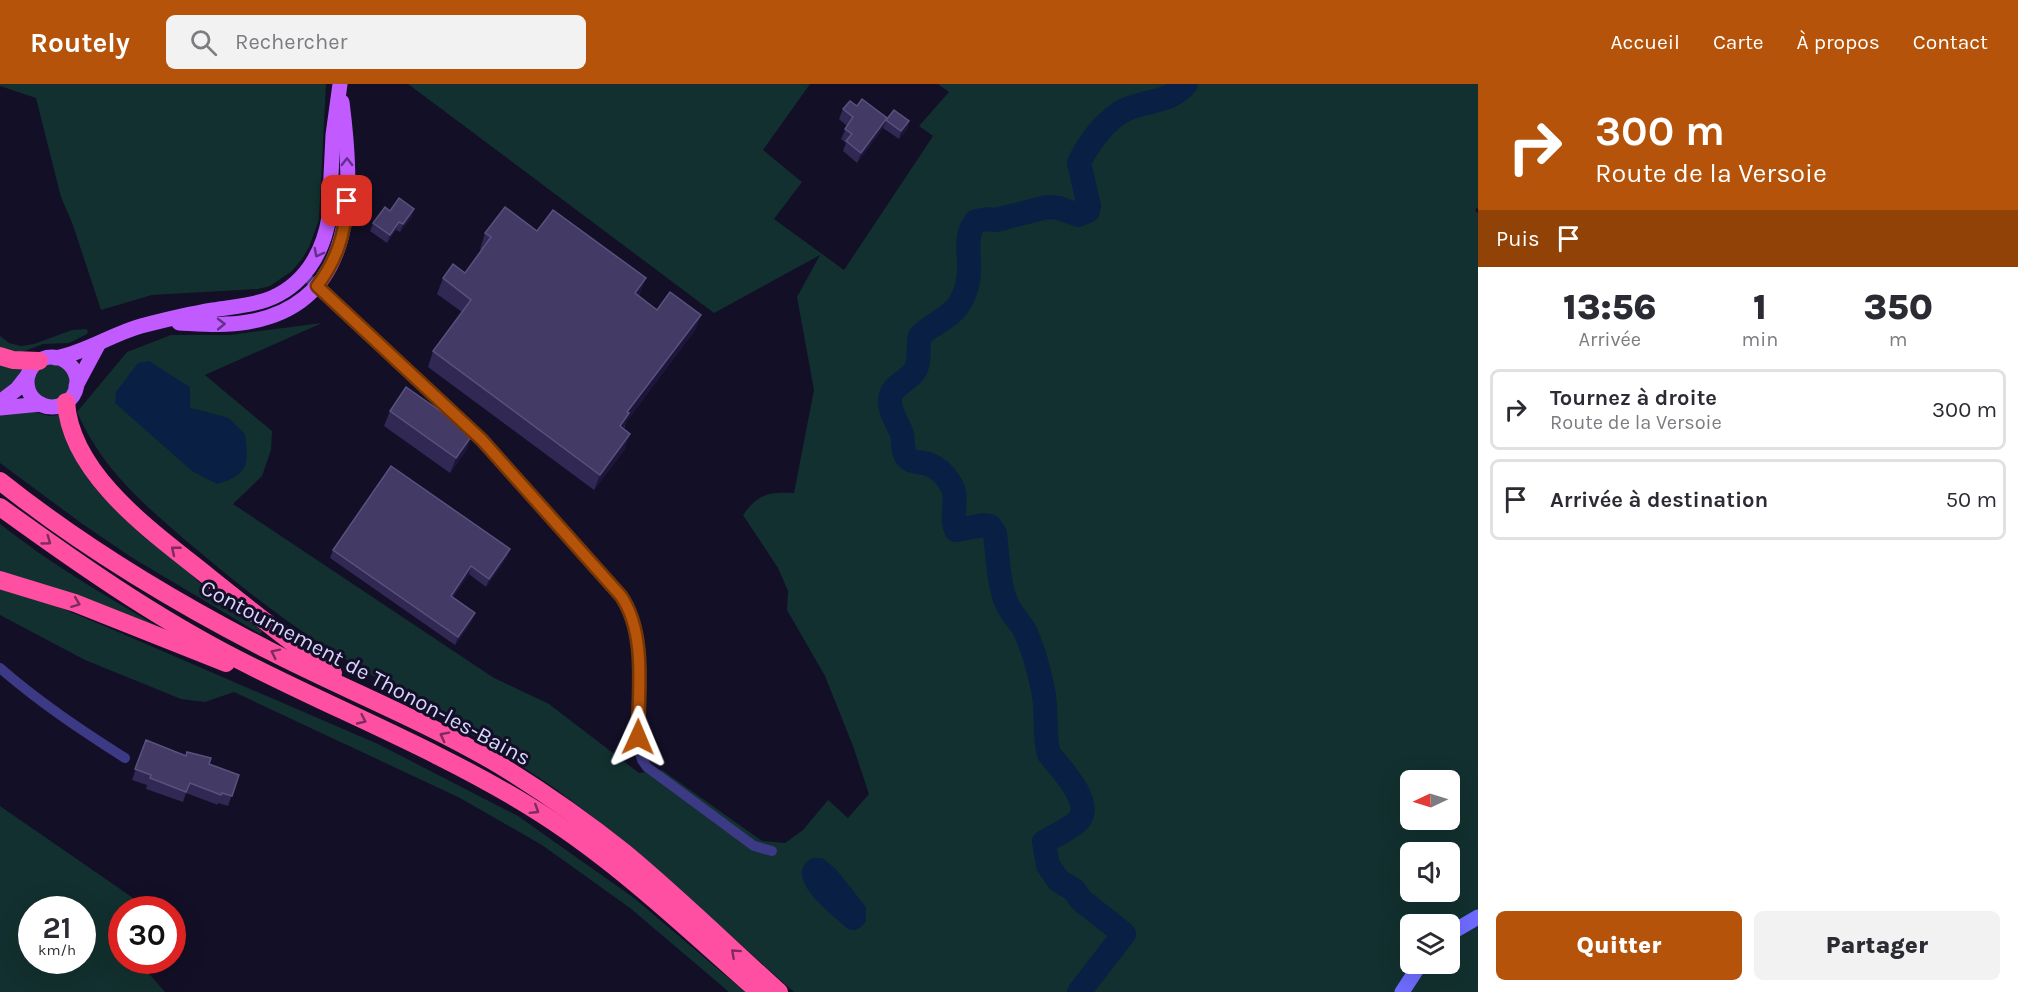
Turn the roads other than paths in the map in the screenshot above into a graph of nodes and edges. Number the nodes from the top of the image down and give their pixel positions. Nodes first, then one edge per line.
1 (340, 84) edge
2 (304, 274) junction
3 (317, 286) junction
4 (163, 322) junction
5 (98, 345) junction
6 (0, 356) edge
7 (41, 365) junction
8 (76, 386) junction
9 (0, 402) edge
10 (66, 402) junction
11 (41, 404) junction
12 (0, 408) edge
13 (0, 481) edge
14 (0, 507) edge
15 (0, 579) edge
16 (0, 668) edge
17 (309, 695) junction
18 (366, 697) junction
19 (125, 758) dead end
20 (772, 851) dead end
21 (1478, 917) edge
22 (1460, 928) edge
23 (1414, 974) edge
24 (759, 992) edge
25 (779, 992) edge
26 (1402, 992) edge

1 -> 2 main road
3 -> 1 main road
2 - 3 street
2 - 4 main road
4 -> 3 main road
3 - 20 street
4 - 5 main road
5 - 7 main road
5 - 8 main road
6 - 7 highway
7 - 8 main road
7 - 9 main road
7 - 11 main road
8 - 10 main road
10 - 11 main road
18 -> 10 highway
11 - 12 main road
18 -> 13 highway, Contournement de Thonon-les-Bains
14 -> 17 highway, Contournement de Thonon-les-Bains
15 -> 17 highway
16 - 19 street
17 -> 24 highway, Contournement de Thonon-les-Bains
25 -> 18 highway, Contournement de Thonon-les-Bains
21 - 22 street
23 - 26 street

